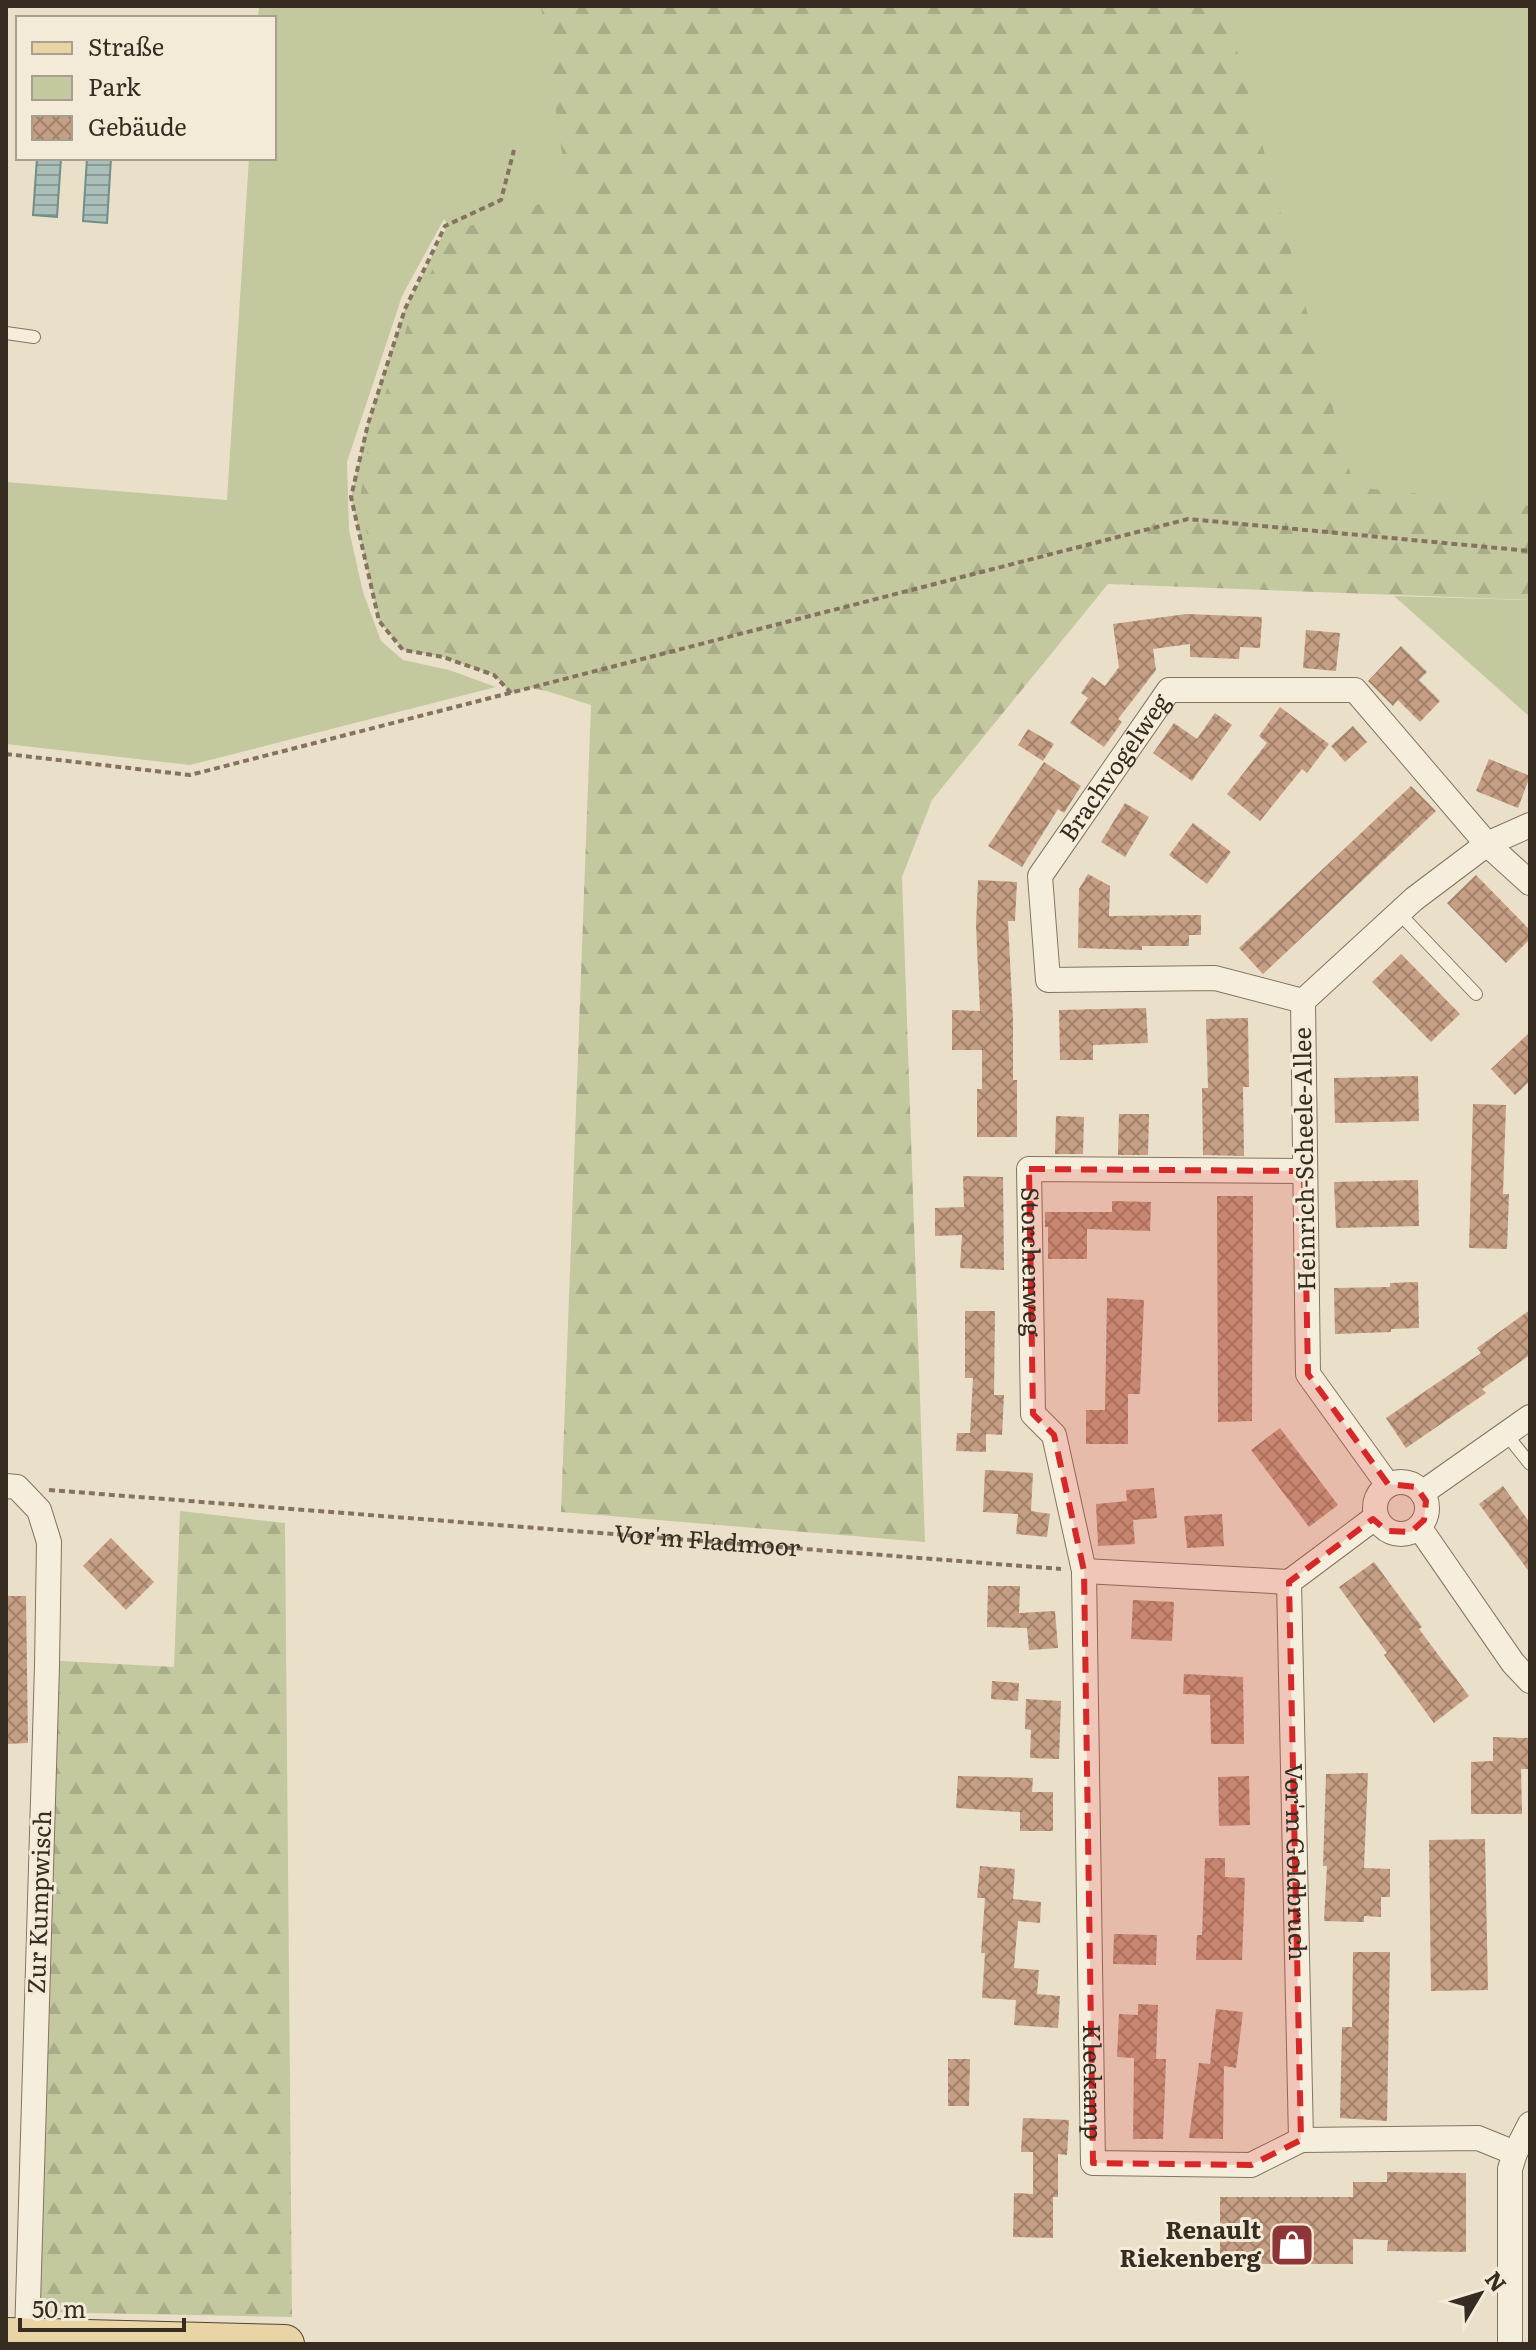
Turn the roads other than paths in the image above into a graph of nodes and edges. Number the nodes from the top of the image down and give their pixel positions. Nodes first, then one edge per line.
1 (6, 333) edge
2 (34, 337) dead end
3 (1530, 825) edge
4 (1487, 844) junction
5 (1530, 883) edge
6 (1399, 913) junction
7 (1476, 994) dead end
8 (1303, 1001) junction
9 (1304, 1171) junction
10 (1530, 1417) edge
11 (1506, 1434) junction
12 (1530, 1464) edge
13 (1388, 1485) junction
14 (11, 1486) edge
15 (1422, 1493) junction
16 (1376, 1517) junction
17 (1419, 1527) junction
18 (1084, 1571) junction
19 (1289, 1582) junction
20 (1530, 1681) edge
21 (1530, 2124) edge
22 (1301, 2140) junction
23 (1515, 2153) junction
24 (17, 2337) edge
25 (285, 2344) edge
26 (1510, 2344) edge

1 - 2 lane
3 - 4 street, Heinrich-Scheele-Allee
4 - 5 street, Brachvogelweg
4 - 6 street, Heinrich-Scheele-Allee
4 - 8 street, Brachvogelweg
6 - 7 lane
6 - 8 street, Heinrich-Scheele-Allee
8 - 9 street, Heinrich-Scheele-Allee
9 - 13 street, Heinrich-Scheele-Allee
9 - 18 street, Storchenweg
10 - 11 street
11 - 12 lane
11 - 15 street
13 - 15 street
13 - 16 street
14 - 24 street, Zur Kumpwisch
15 - 17 street
16 - 17 street
16 - 19 street
17 - 20 street
18 - 19 street
18 - 22 street, Kleekamp
19 - 22 street, Vor'm Goldbruch
21 - 23 street
22 - 23 street, Kleekamp
23 - 26 street
24 - 25 main road

